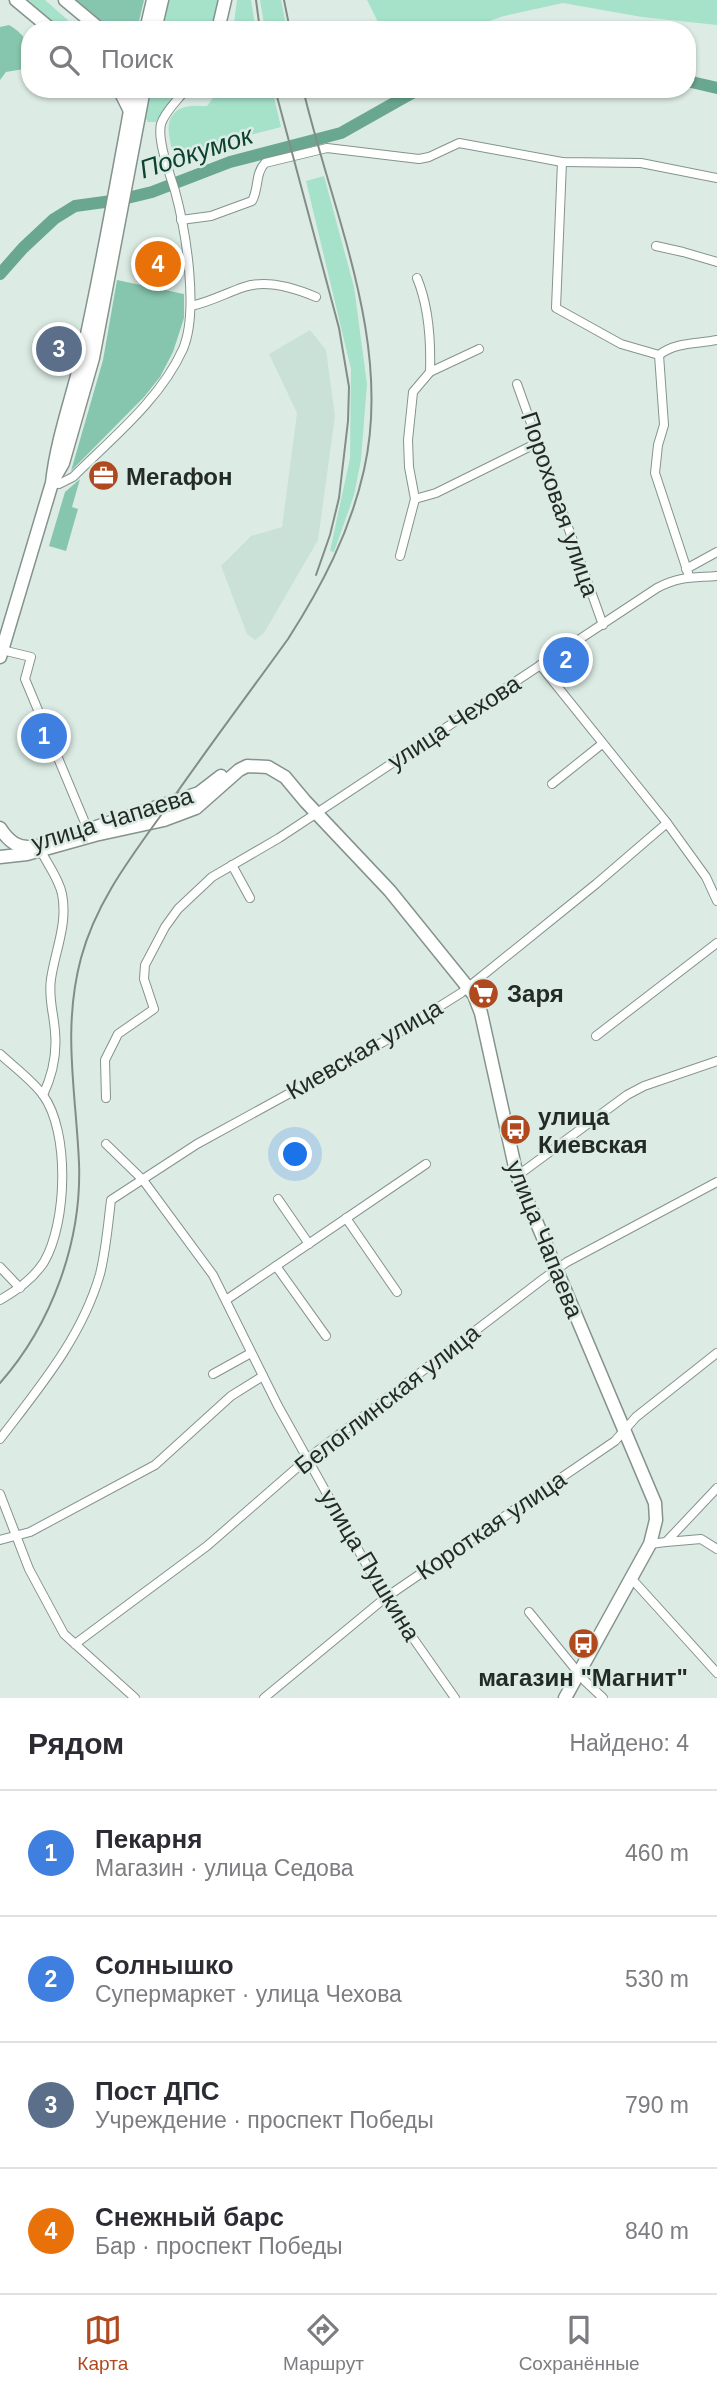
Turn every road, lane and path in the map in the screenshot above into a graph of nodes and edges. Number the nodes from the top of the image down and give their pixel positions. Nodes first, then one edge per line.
1 (16, 0) edge
2 (53, 0) edge
3 (65, 0) edge
4 (153, 0) edge
5 (162, 0) edge
6 (225, 0) edge
7 (233, 0) edge
8 (41, 21) edge
9 (78, 21) edge
10 (91, 21) edge
11 (148, 21) edge
12 (157, 21) edge
13 (220, 21) edge
14 (229, 21) edge
15 (127, 98) edge
16 (142, 98) edge
17 (179, 98) edge
18 (562, 162) junction
19 (717, 178) edge
20 (181, 220) junction
21 (656, 246) dead end
22 (717, 262) edge
23 (417, 278) dead end
24 (103, 284) junction
25 (316, 296) dead end
26 (191, 306) junction
27 (717, 340) edge
28 (479, 349) dead end
29 (659, 355) junction
30 (430, 372) junction
31 (517, 384) dead end
32 (537, 443) junction
33 (51, 483) junction
34 (415, 499) junction
35 (717, 552) edge
36 (400, 556) dead end
37 (687, 572) junction
38 (717, 576) edge
39 (603, 625) junction
40 (1, 654) edge
41 (540, 666) junction
42 (602, 744) junction
43 (552, 784) dead end
44 (318, 812) junction
45 (667, 823) junction
46 (86, 825) dead end
47 (1, 835) edge
48 (41, 851) junction
49 (0, 857) edge
50 (232, 865) junction
51 (250, 898) dead end
52 (717, 901) edge
53 (717, 943) edge
54 (468, 987) junction
55 (596, 1036) dead end
56 (0, 1054) edge
57 (717, 1061) edge
58 (43, 1095) junction
59 (106, 1098) dead end
60 (106, 1144) dead end
61 (426, 1164) dead end
62 (517, 1176) junction
63 (143, 1180) junction
64 (717, 1182) edge
65 (278, 1199) dead end
66 (346, 1218) junction
67 (309, 1244) junction
68 (276, 1266) junction
69 (0, 1267) edge
70 (556, 1269) junction
71 (20, 1288) junction
72 (397, 1292) dead end
73 (0, 1300) edge
74 (226, 1300) junction
75 (326, 1336) dead end
76 (251, 1353) junction
77 (717, 1353) edge
78 (213, 1374) dead end
79 (263, 1376) junction
80 (625, 1429) junction
81 (0, 1439) edge
82 (307, 1460) junction
83 (717, 1488) edge
84 (0, 1494) edge
85 (16, 1536) junction
86 (0, 1541) edge
87 (666, 1542) junction
88 (650, 1544) junction
89 (717, 1549) edge
90 (631, 1578) junction
91 (385, 1598) junction
92 (529, 1612) dead end
93 (75, 1644) junction
94 (578, 1672) junction
95 (717, 1673) edge
96 (135, 1698) edge
97 (264, 1698) edge
98 (455, 1698) edge
99 (565, 1698) edge
100 (603, 1698) edge

1 - 8 main road
2 - 9 main road
3 - 10 main road
4 - 11 main road
5 - 12 main road
6 - 13 main road
7 - 14 main road
15 - 24 main road
16 - 24 main road
17 - 20 street
18 - 19 street
18 - 20 street
18 - 29 street
20 - 26 street
21 - 22 street
23 - 30 street
24 - 33 main road
25 - 26 street
26 - 33 street
27 - 29 street
28 - 30 street
29 - 37 street
30 - 34 street
31 - 32 street, Пороховая улица
32 - 34 street
32 - 39 street, Пороховая улица
33 - 40 main road
34 - 36 street
35 - 37 street, улица Чехова
37 - 38 street, улица Чехова
37 - 39 street, улица Чехова
39 - 41 street, улица Чехова
40 - 46 street
41 - 42 street
41 - 44 street, улица Чехова
42 - 43 street
42 - 45 street
44 - 47 main road, улица Чапаева
44 - 48 main road, улица Чапаева
44 - 50 street, улица Чехова
44 - 54 main road, улица Чапаева
45 - 52 street
45 - 54 street, Киевская улица
48 - 49 main road, улица Чапаева
48 - 58 street
50 - 51 street
50 - 59 street, улица Чехова
53 - 55 street
54 - 62 main road, улица Чапаева
54 - 63 street, Киевская улица
56 - 58 street
57 - 62 street
58 - 71 street
60 - 63 street, улица Пушкина
61 - 66 street
62 - 70 main road, улица Чапаева
63 - 74 street, улица Пушкина
63 - 81 street, Киевская улица
64 - 70 street, Белоглинская улица
65 - 67 street
66 - 67 street
66 - 72 street
67 - 68 street
68 - 74 street
68 - 75 street
69 - 71 street
70 - 80 main road, улица Чапаева
70 - 82 street, Белоглинская улица
71 - 73 street
74 - 76 street, улица Пушкина
76 - 78 street
76 - 79 street, улица Пушкина
77 - 80 street, Короткая улица
79 - 82 street, улица Пушкина
79 - 85 street
80 - 88 main road, улица Чапаева
80 - 91 street, Короткая улица
82 - 91 street, улица Пушкина
82 - 93 street, Белоглинская улица
83 - 87 street
84 - 85 street
85 - 86 street
85 - 93 street
87 - 88 street
87 - 89 street
88 - 90 main road
90 - 94 main road
90 - 95 street
91 - 97 street, Короткая улица
91 - 98 street, улица Пушкина
92 - 94 street
93 - 96 street
94 - 99 main road
94 - 100 street

